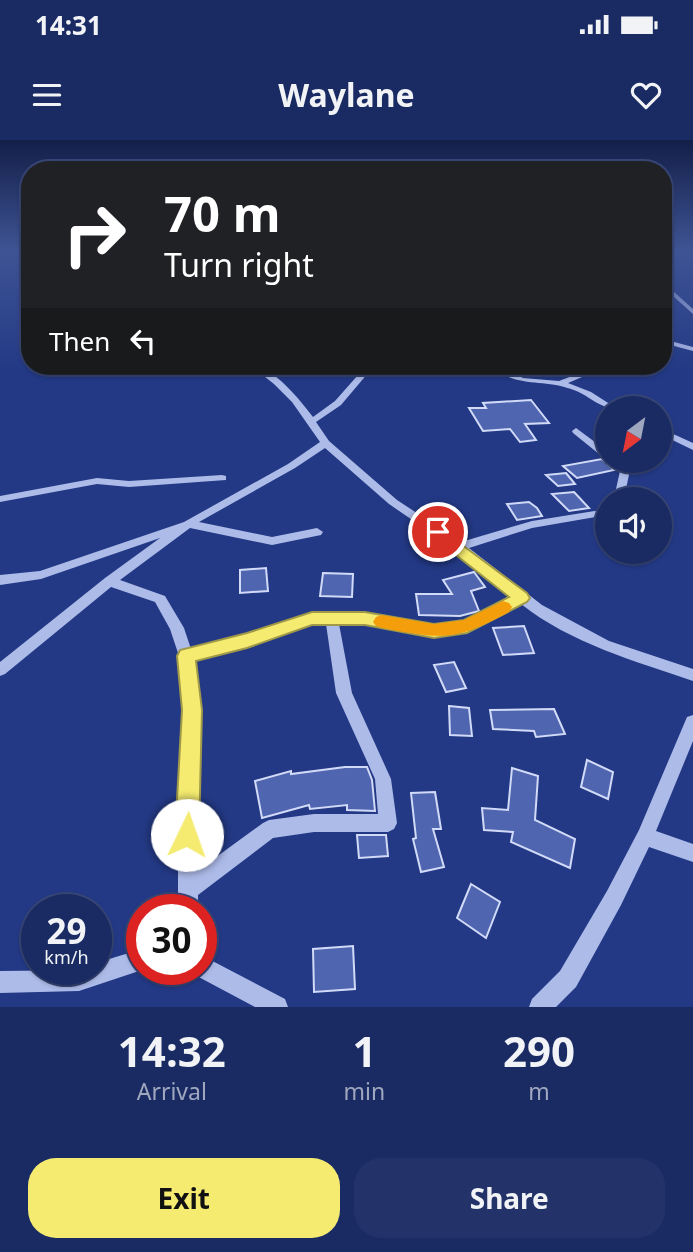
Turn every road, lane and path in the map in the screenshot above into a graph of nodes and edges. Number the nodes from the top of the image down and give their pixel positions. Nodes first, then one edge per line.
1 (673, 293) edge
2 (693, 312) edge
3 (672, 343) edge
4 (693, 349) edge
5 (268, 375) edge
6 (362, 375) edge
7 (512, 375) edge
8 (581, 375) edge
9 (561, 383) junction
10 (595, 398) edge
11 (312, 421) junction
12 (576, 430) dead end
13 (672, 437) edge
14 (325, 443) junction
15 (595, 446) edge
16 (693, 447) edge
17 (222, 478) dead end
18 (0, 499) edge
19 (595, 514) edge
20 (189, 524) junction
21 (317, 532) dead end
22 (460, 547) junction
23 (0, 580) edge
24 (110, 582) junction
25 (521, 598) junction
26 (332, 619) junction
27 (187, 656) junction
28 (0, 670) edge
29 (693, 675) edge
30 (693, 722) edge
31 (645, 836) junction
32 (693, 853) edge
33 (189, 889) junction
34 (189, 894) edge
35 (126, 965) edge
36 (217, 975) edge
37 (0, 982) edge
38 (277, 1007) edge
39 (540, 1007) edge

1 - 2 street
3 - 4 street
5 - 11 street
6 - 11 street
7 - 9 street
8 - 9 street
9 - 10 street
11 - 14 street
12 - 15 street
13 - 16 street
14 - 20 street
14 - 22 street
17 - 18 street
19 - 22 street
20 - 21 street
20 - 23 street
20 - 24 street
22 - 25 street
24 - 27 street
24 - 28 street
25 - 26 street
25 - 29 street
26 - 27 street
26 - 33 street
27 - 33 street
30 - 31 street
31 - 32 street
31 - 39 street
33 - 34 street
35 - 37 street
36 - 38 street

